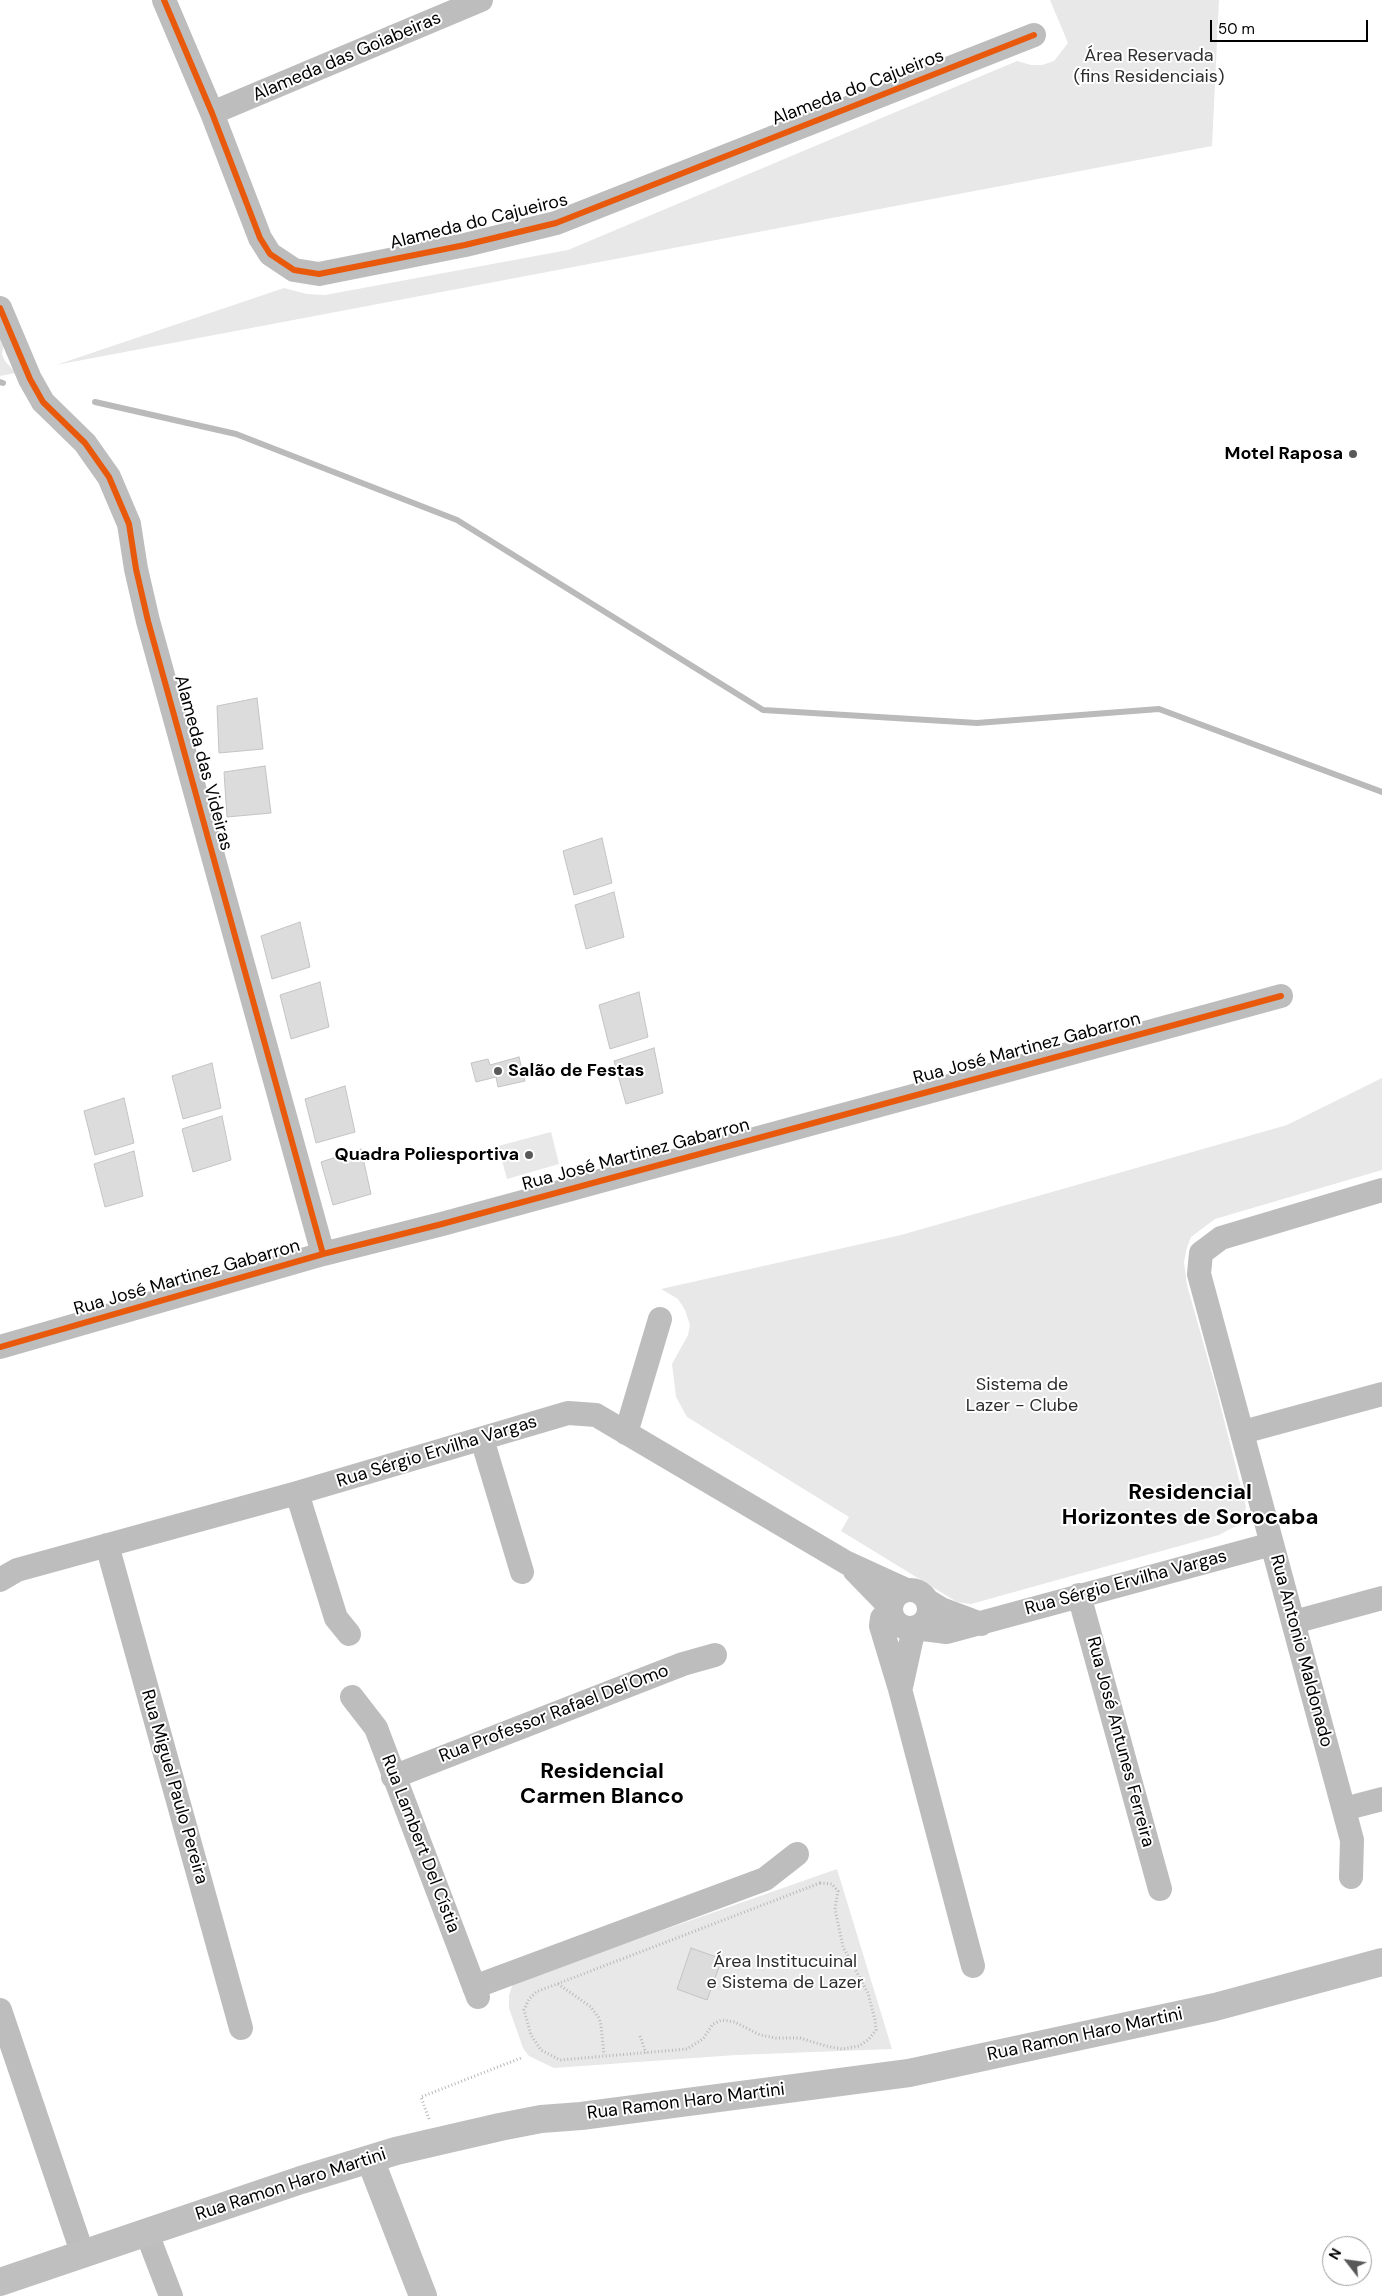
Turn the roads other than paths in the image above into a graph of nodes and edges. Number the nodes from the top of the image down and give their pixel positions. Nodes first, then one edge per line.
1 (164, 0) edge
2 (481, 0) edge
3 (1034, 35) dead end
4 (212, 113) junction
5 (0, 308) edge
6 (1281, 996) dead end
7 (1382, 1190) edge
8 (323, 1254) junction
9 (660, 1318) dead end
10 (0, 1347) edge
11 (1382, 1394) edge
12 (626, 1432) junction
13 (1244, 1432) junction
14 (482, 1439) junction
15 (298, 1493) junction
16 (1272, 1544) junction
17 (107, 1545) junction
18 (847, 1563) junction
19 (522, 1572) dead end
20 (0, 1580) edge
21 (906, 1590) junction
22 (1079, 1595) junction
23 (1382, 1598) edge
24 (928, 1601) junction
25 (890, 1608) junction
26 (1294, 1622) junction
27 (980, 1624) junction
28 (914, 1628) junction
29 (349, 1634) dead end
30 (715, 1655) dead end
31 (900, 1689) junction
32 (352, 1696) dead end
33 (393, 1776) junction
34 (1382, 1799) edge
35 (1344, 1809) junction
36 (797, 1854) dead end
37 (1351, 1877) dead end
38 (1160, 1890) dead end
39 (1382, 1962) edge
40 (973, 1966) dead end
41 (0, 2010) edge
42 (241, 2028) dead end
43 (370, 2159) junction
44 (146, 2231) junction
45 (82, 2252) junction
46 (0, 2282) edge
47 (172, 2296) edge
48 (423, 2296) edge

1 - 4 street, Alameda do Cajueiros
2 - 4 street, Alameda das Goiabeiras
3 - 4 street, Alameda do Cajueiros
5 - 8 street, Alameda das Videiras
6 - 8 street, Rua José Martinez Gabarron
7 - 13 street, Rua Antonio Maldonado
8 - 10 street, Rua José Martinez Gabarron
9 - 12 street
11 - 13 street
12 - 14 street, Rua Sérgio Ervilha Vargas
12 - 18 street, Rua Sérgio Ervilha Vargas
13 - 16 street, Rua Antonio Maldonado
14 - 15 street, Rua Sérgio Ervilha Vargas
14 - 19 street
15 - 17 street, Rua Sérgio Ervilha Vargas
15 - 29 street
16 - 22 street, Rua Sérgio Ervilha Vargas
16 - 26 street, Rua Antonio Maldonado
17 - 20 street, Rua Sérgio Ervilha Vargas
17 - 42 street, Rua Miguel Paulo Pereira
18 - 21 street, Rua Sérgio Ervilha Vargas
18 - 25 street, Rua Sérgio Ervilha Vargas
21 - 24 street, Rua Sérgio Ervilha Vargas
21 - 25 street
22 - 27 street, Rua Sérgio Ervilha Vargas
22 - 38 street, Rua José Antunes Ferreira
23 - 26 street
24 - 27 street, Rua Sérgio Ervilha Vargas
24 - 28 street
25 - 28 street, Rua Sérgio Ervilha Vargas
25 - 31 street
26 - 35 street, Rua Antonio Maldonado
27 - 28 street, Rua Sérgio Ervilha Vargas
28 - 31 street
30 - 33 street, Rua Professor Rafael Del'Omo
31 - 40 street
32 - 33 street, Rua Lambert Del Cístia
33 - 36 street, Rua Lambert Del Cístia
34 - 35 street
35 - 37 street, Rua Antonio Maldonado
39 - 43 main road, Rua Ramon Haro Martini
41 - 45 street
43 - 44 main road, Rua Ramon Haro Martini
43 - 48 main road
44 - 45 main road, Rua Ramon Haro Martini
44 - 47 street
45 - 46 main road, Rua Ramon Haro Martini

